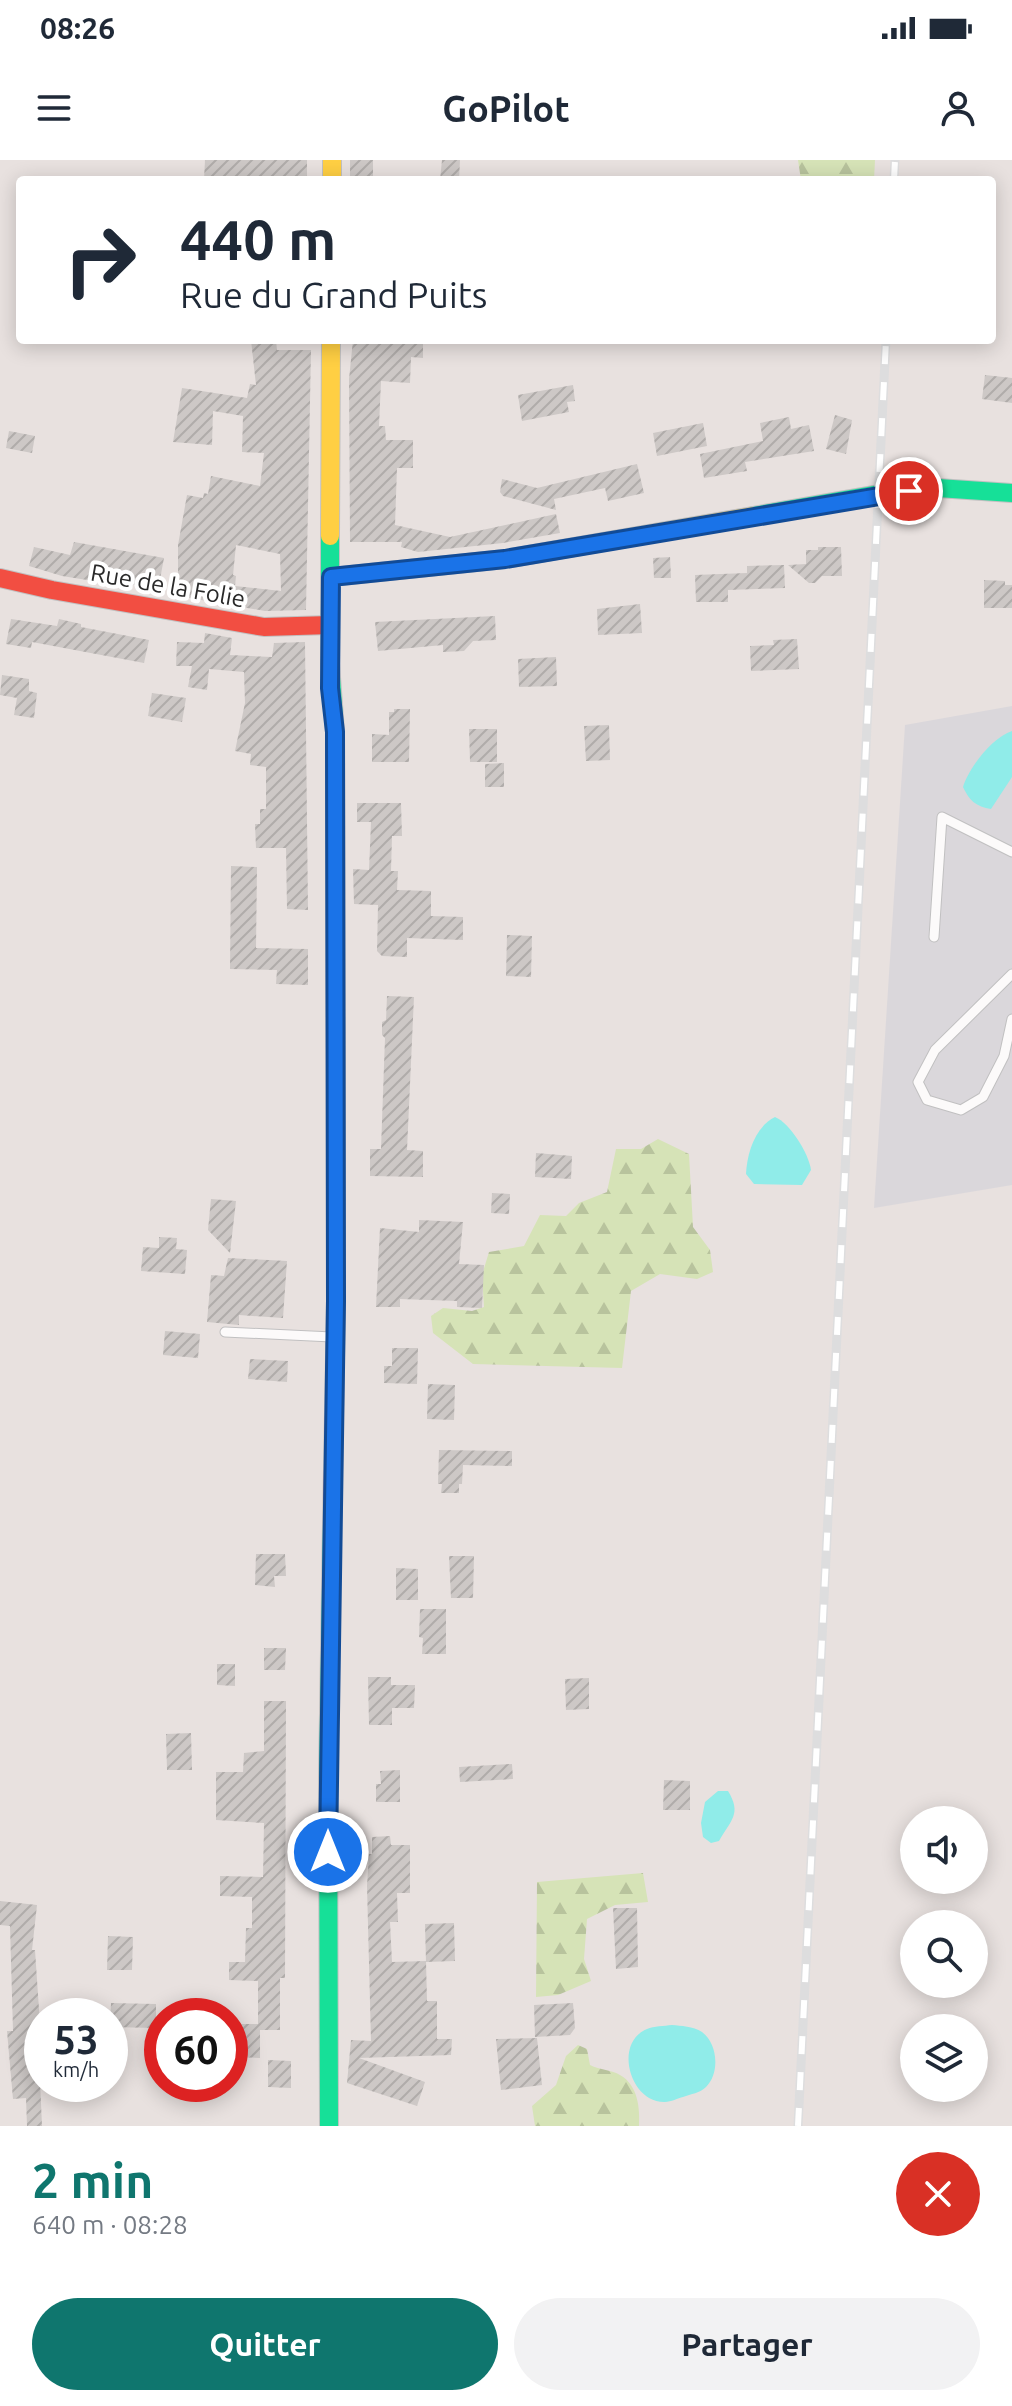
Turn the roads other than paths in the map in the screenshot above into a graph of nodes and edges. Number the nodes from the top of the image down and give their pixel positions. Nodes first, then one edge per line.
1 (331, 344) edge
2 (1012, 493) edge
3 (331, 577) junction
4 (0, 578) edge
5 (330, 625) junction
6 (1012, 852) edge
7 (934, 937) dead end
8 (1012, 974) edge
9 (1012, 1019) edge
10 (225, 1332) dead end
11 (336, 1337) junction
12 (329, 2126) edge

1 - 3 main road
2 - 3 main road
3 - 5 main road
4 - 5 main road, Rue de la Folie
5 - 11 main road
6 - 7 lane
8 - 9 lane
10 - 11 lane
11 - 12 main road

